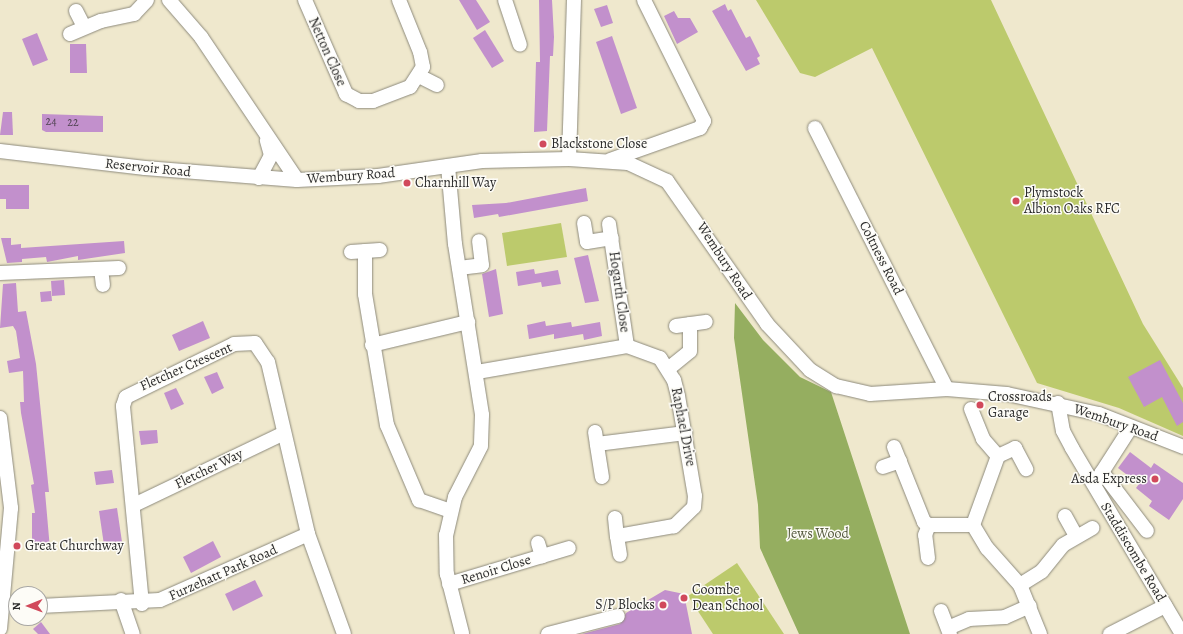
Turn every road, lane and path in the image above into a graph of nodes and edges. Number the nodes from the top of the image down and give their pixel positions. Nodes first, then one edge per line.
1 (147, 0) edge
2 (169, 0) edge
3 (305, 0) edge
4 (399, 0) edge
5 (505, 0) edge
6 (574, 0) edge
7 (644, 0) edge
8 (76, 12) dead end
9 (84, 27) junction
10 (70, 34) dead end
11 (520, 45) dead end
12 (419, 76) junction
13 (437, 85) dead end
14 (815, 128) dead end
15 (266, 137) junction
16 (0, 151) edge
17 (569, 159) junction
18 (610, 160) junction
19 (448, 166) junction
20 (259, 178) junction
21 (297, 180) junction
22 (584, 223) dead end
23 (609, 224) dead end
24 (612, 238) junction
25 (479, 241) dead end
26 (380, 250) dead end
27 (365, 251) junction
28 (351, 252) dead end
29 (118, 268) dead end
30 (459, 268) junction
31 (101, 269) junction
32 (0, 273) edge
33 (103, 285) dead end
34 (468, 322) junction
35 (706, 322) dead end
36 (690, 324) junction
37 (676, 326) dead end
38 (372, 345) junction
39 (627, 346) junction
40 (668, 369) junction
41 (477, 372) junction
42 (947, 389) junction
43 (1058, 403) junction
44 (971, 409) dead end
45 (0, 418) edge
46 (1131, 427) junction
47 (284, 433) junction
48 (685, 433) junction
49 (1183, 446) edge
50 (894, 447) dead end
51 (994, 451) junction
52 (900, 461) junction
53 (884, 467) dead end
54 (1026, 469) dead end
55 (1102, 472) junction
56 (602, 476) dead end
57 (1093, 486) junction
58 (134, 505) junction
59 (451, 511) junction
60 (1065, 516) dead end
61 (615, 518) dead end
62 (928, 525) junction
63 (973, 525) junction
64 (1093, 528) dead end
65 (1147, 531) dead end
66 (308, 534) junction
67 (617, 536) junction
68 (1076, 536) junction
69 (569, 548) dead end
70 (620, 555) dead end
71 (928, 558) dead end
72 (5, 562) edge
73 (449, 584) junction
74 (1020, 585) junction
75 (8, 590) edge
76 (121, 600) junction
77 (142, 604) junction
78 (48, 605) edge
79 (1030, 606) junction
80 (1165, 606) junction
81 (941, 611) dead end
82 (8, 613) edge
83 (618, 616) dead end
84 (0, 628) edge
85 (949, 631) edge
86 (462, 633) edge
87 (133, 634) edge
88 (344, 634) edge
89 (548, 634) edge
90 (1040, 634) edge
91 (1110, 634) edge
92 (1182, 634) edge

1 - 9 street
2 - 15 street, Wembury Road
3 - 12 street, Netton Close
4 - 12 street
5 - 11 street
6 - 17 street
7 - 18 street
8 - 9 street
9 - 10 street
12 - 13 street
14 - 42 street, Coltness Road
15 - 20 street, Wembury Road
15 - 21 street, Wembury Road
16 - 20 street, Reservoir Road
17 - 18 street, Wembury Road
17 - 19 street, Wembury Road
18 - 42 street, Wembury Road
19 - 21 street, Wembury Road
19 - 30 street
20 - 21 street, Reservoir Road
22 - 24 street, Hogarth Close
23 - 24 street, Hogarth Close
24 - 39 street, Hogarth Close
25 - 30 street
26 - 27 street
27 - 28 street
27 - 38 street
29 - 31 street
30 - 34 street
31 - 32 street
31 - 33 street
34 - 38 street
34 - 41 street
35 - 36 street
36 - 37 street
36 - 40 street
38 - 59 street
39 - 40 street, Raphael Drive
39 - 41 street, Raphael Drive
40 - 48 street, Raphael Drive
41 - 59 street
42 - 43 street, Wembury Road
43 - 46 street, Wembury Road
43 - 57 street, Staddiscombe Road
44 - 51 street
45 - 72 street
46 - 49 street, Wembury Road
46 - 55 street
47 - 58 street, Fletcher Way
47 - 58 street, Fletcher Crescent
47 - 66 street, Fletcher Crescent
48 - 56 street
48 - 67 street, Raphael Drive
50 - 52 street
51 - 54 street
51 - 63 street
52 - 53 street
52 - 62 street
55 - 57 street
55 - 65 street
57 - 80 street, Staddiscombe Road
58 - 77 street, Fletcher Crescent
59 - 73 street
60 - 68 street
61 - 67 street
62 - 63 street
62 - 71 street
63 - 74 street
64 - 68 street
66 - 77 street, Furzehatt Park Road
66 - 88 street, Fletcher Crescent
67 - 70 street
68 - 74 street
69 - 73 street, Renoir Close
72 - 75 street
73 - 86 street
74 - 79 street
76 - 77 street, Furzehatt Park Road
76 - 78 street, Furzehatt Park Road
76 - 87 street
79 - 85 street
79 - 90 street
80 - 91 street
80 - 92 street, Staddiscombe Road
81 - 85 street
82 - 84 street
83 - 89 street

